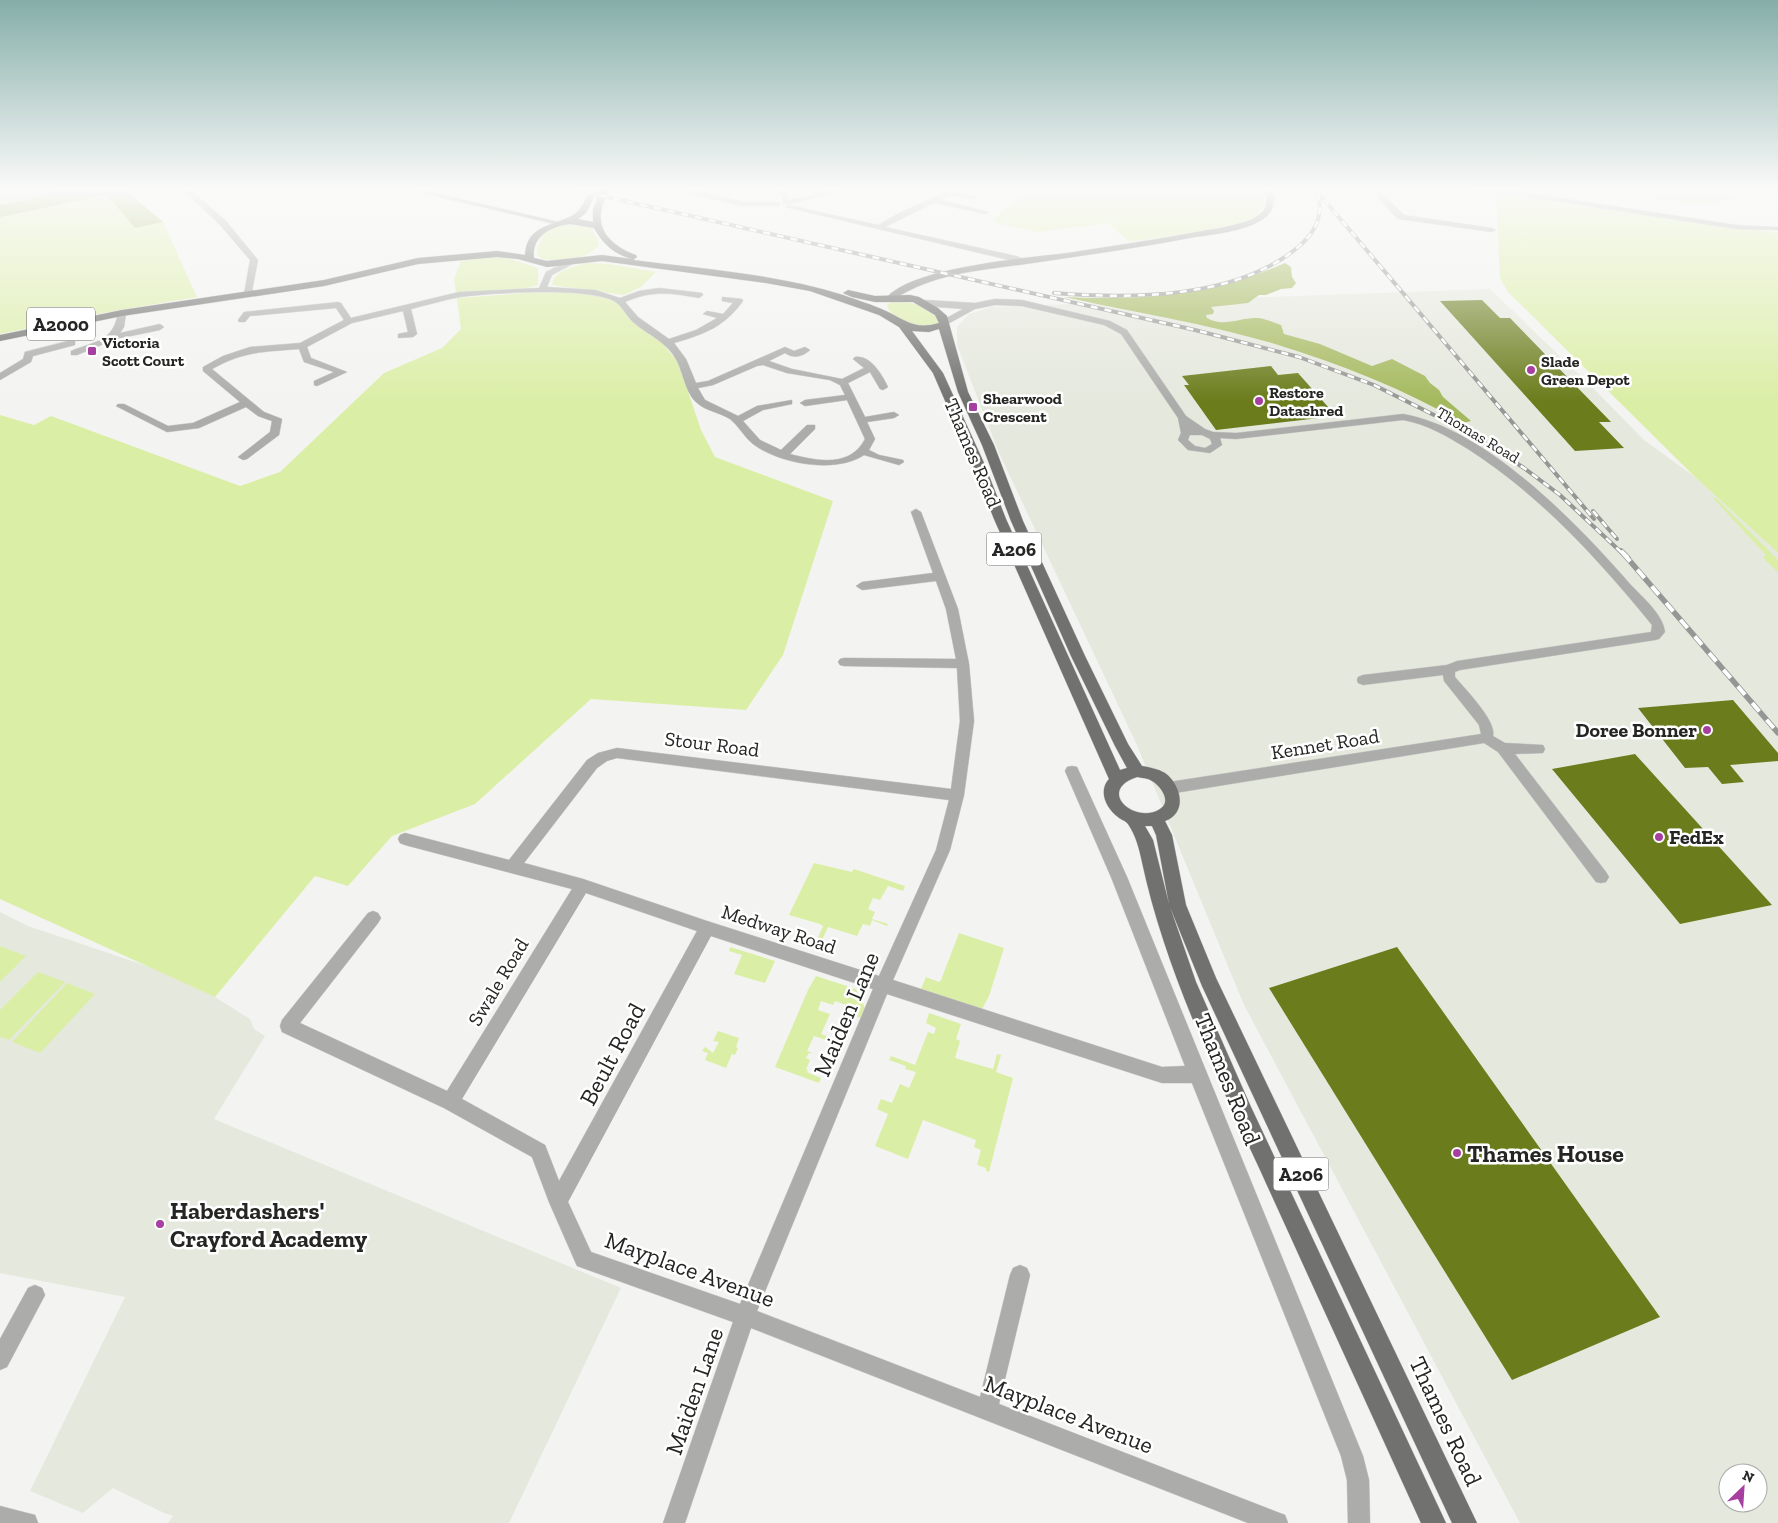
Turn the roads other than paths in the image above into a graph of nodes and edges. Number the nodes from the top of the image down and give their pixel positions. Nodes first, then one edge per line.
1 (254, 260) edge
2 (426, 260) edge
3 (530, 260) edge
4 (584, 260) edge
5 (617, 260) edge
6 (650, 260) edge
7 (1018, 260) edge
8 (1035, 260) edge
9 (576, 261) junction
10 (1023, 262) junction
11 (547, 264) junction
12 (549, 274) junction
13 (927, 281) junction
14 (542, 290) junction
15 (248, 294) junction
16 (699, 295) dead end
17 (889, 298) junction
18 (726, 299) dead end
19 (620, 301) junction
20 (923, 302) junction
21 (975, 306) junction
22 (407, 308) junction
23 (122, 313) junction
24 (882, 313) junction
25 (707, 314) dead end
26 (726, 317) junction
27 (242, 320) dead end
28 (349, 321) junction
29 (944, 324) junction
30 (160, 327) dead end
31 (904, 327) junction
32 (401, 336) dead end
33 (113, 337) junction
34 (0, 338) edge
35 (668, 342) junction
36 (302, 346) junction
37 (805, 350) dead end
38 (858, 359) dead end
39 (758, 363) junction
40 (871, 368) junction
41 (0, 377) edge
42 (842, 382) junction
43 (317, 383) dead end
44 (693, 386) junction
45 (883, 387) dead end
46 (852, 397) junction
47 (789, 402) dead end
48 (246, 403) junction
49 (805, 404) dead end
50 (121, 406) dead end
51 (894, 415) dead end
52 (1183, 418) junction
53 (737, 420) junction
54 (862, 420) junction
55 (811, 427) dead end
56 (1186, 433) junction
57 (1206, 433) junction
58 (1236, 436) junction
59 (1217, 445) junction
60 (863, 451) junction
61 (783, 454) junction
62 (243, 457) dead end
63 (899, 462) dead end
64 (916, 512) dead end
65 (941, 576) junction
66 (862, 586) dead end
67 (844, 662) dead end
68 (964, 664) junction
69 (1449, 670) junction
70 (1364, 680) dead end
71 (1486, 738) junction
72 (1503, 748) junction
73 (1538, 749) dead end
74 (1072, 771) dead end
75 (1137, 771) junction
76 (1116, 778) junction
77 (1169, 788) junction
78 (957, 795) junction
79 (1132, 819) junction
80 (1157, 820) junction
81 (405, 838) dead end
82 (513, 866) junction
83 (1601, 877) dead end
84 (583, 885) junction
85 (372, 918) dead end
86 (707, 928) junction
87 (883, 984) junction
88 (1197, 1074) junction
89 (450, 1102) junction
90 (558, 1202) junction
91 (1020, 1275) dead end
92 (35, 1296) dead end
93 (745, 1316) junction
94 (0, 1360) edge
95 (987, 1410) junction
96 (0, 1517) edge
97 (1426, 1517) edge
98 (27, 1523) edge
99 (674, 1523) edge
100 (1277, 1523) edge
101 (1359, 1523) edge
102 (1465, 1523) edge

1 - 15 street
2 - 15 main road, A2000
3 - 11 main road, Thames Road
4 - 9 main road, Thames Road
5 - 24 main road, Thames Road
6 - 17 main road
7 - 10 street
8 - 10 street
9 - 11 main road, Thames Road
9 - 12 street
10 - 13 street
11 - 12 street
12 - 14 street
13 - 17 street
13 - 20 street
14 - 19 street
14 - 22 street
15 - 23 main road, A2000
16 - 19 street
17 - 20 main road
17 - 24 main road
18 - 26 street
19 - 35 street
20 - 21 street, Thomas Road
20 - 29 main road, Thames Road
21 - 29 street, Thomas Road
21 - 52 street, Thomas Road
22 - 28 street
22 - 32 street
23 - 33 street
23 - 34 main road, A2000
24 - 31 main road, Thames Road
25 - 26 street
26 - 35 street
27 - 28 street
28 - 36 street
29 - 31 main road, Thames Road
29 - 75 main road, Thames Road / A206
30 - 33 street
31 - 76 main road, Thames Road / A206
33 - 41 street
35 - 44 street
36 - 43 street
36 - 48 street
37 - 39 street
38 - 40 street
39 - 42 street
39 - 44 street
40 - 42 street
40 - 45 street
42 - 46 street
44 - 53 street
46 - 49 street
46 - 54 street
47 - 53 street
48 - 50 street
48 - 62 street
51 - 54 street
52 - 56 street, Thomas Road
52 - 57 street, Thomas Road
53 - 61 street
54 - 60 street
55 - 61 street
56 - 57 street, Thomas Road
56 - 59 street, Thomas Road
57 - 58 street, Thomas Road
57 - 59 street, Thomas Road
58 - 59 street, Thomas Road
58 - 69 street, Thomas Road
60 - 61 street
60 - 63 street
64 - 65 street, Maiden Lane
65 - 66 street
65 - 68 street, Maiden Lane
67 - 68 street
68 - 78 street, Maiden Lane
69 - 70 street
69 - 71 street
71 - 72 street
71 - 77 street, Kennet Road
72 - 73 street
72 - 83 street
74 - 88 street, Thames Road
75 - 76 main road
75 - 77 main road
76 - 79 main road, Thames Road / A206
77 - 80 main road
78 - 82 street, Stour Road
78 - 87 street, Maiden Lane
79 - 80 main road
79 - 97 main road, Thames Road / A206
80 - 102 main road, Thames Road / A206
81 - 82 street, Medway Road
82 - 84 street, Medway Road
84 - 86 street, Medway Road
84 - 89 street, Swale Road
85 - 89 street, Mayplace Avenue
86 - 87 street, Medway Road
86 - 90 street, Beult Road
87 - 88 street, Medway Road
87 - 93 street, Maiden Lane
88 - 101 street, Thames Road
89 - 90 street, Mayplace Avenue
90 - 93 street, Mayplace Avenue
91 - 95 street
92 - 94 street
93 - 95 street, Mayplace Avenue
93 - 99 street, Maiden Lane
95 - 100 street, Mayplace Avenue
96 - 98 street

